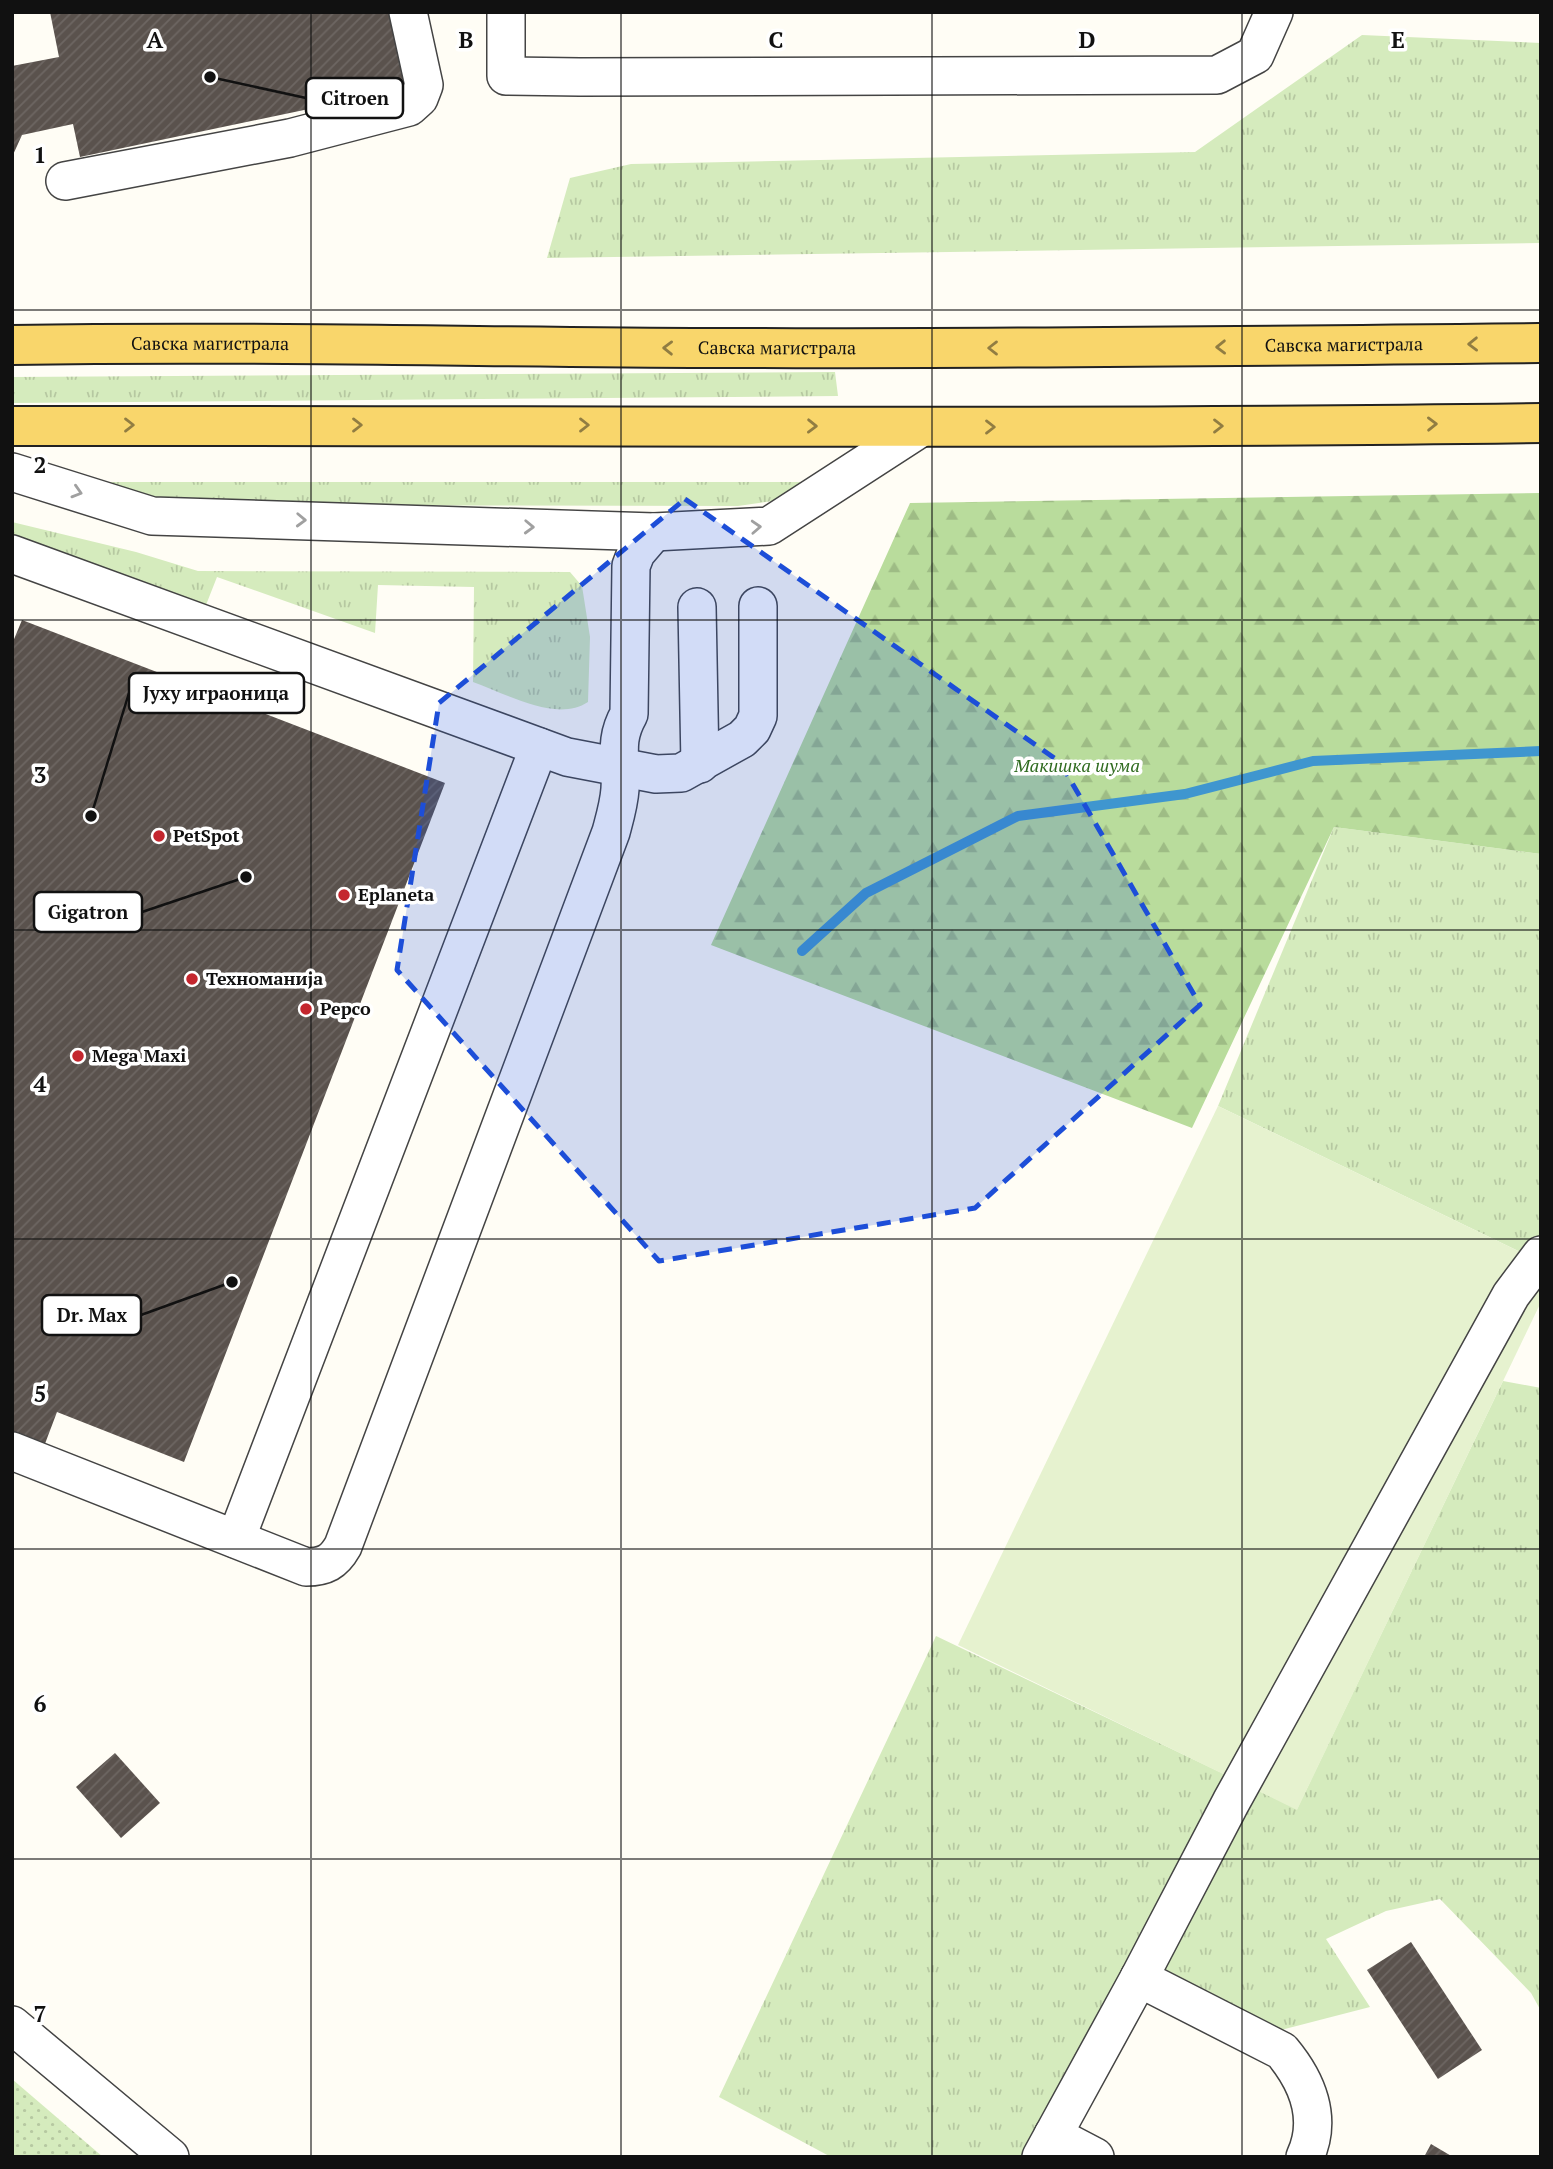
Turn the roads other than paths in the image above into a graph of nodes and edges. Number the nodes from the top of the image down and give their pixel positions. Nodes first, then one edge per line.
1 (408, 12) edge
2 (506, 12) edge
3 (1274, 12) edge
4 (65, 181) dead end
5 (1541, 343) edge
6 (12, 345) edge
7 (1541, 423) edge
8 (12, 426) edge
9 (922, 427) junction
10 (12, 472) edge
11 (582, 529) junction
12 (654, 532) junction
13 (12, 554) edge
14 (758, 606) dead end
15 (697, 607) dead end
16 (620, 731) junction
17 (539, 747) junction
18 (700, 764) junction
19 (619, 767) junction
20 (1541, 1255) edge
21 (12, 1451) edge
22 (236, 1539) junction
23 (1139, 1978) junction
24 (12, 2025) edge
25 (1047, 2146) edge
26 (170, 2157) edge
27 (1096, 2157) edge
28 (1305, 2157) edge

1 - 4 street
2 - 3 street
5 -> 6 main road, Савска магистрала
9 -> 7 main road
8 -> 9 main road
12 -> 9 street
10 -> 11 street
11 - 12 street
11 - 16 street
12 - 16 street
13 - 17 street
14 - 18 street
15 - 18 street
16 - 19 street
17 - 19 street
17 - 22 street
18 - 19 street
19 - 22 street
20 - 23 street
21 - 22 street
23 - 25 street
23 - 28 street
24 - 26 street
25 - 27 street

